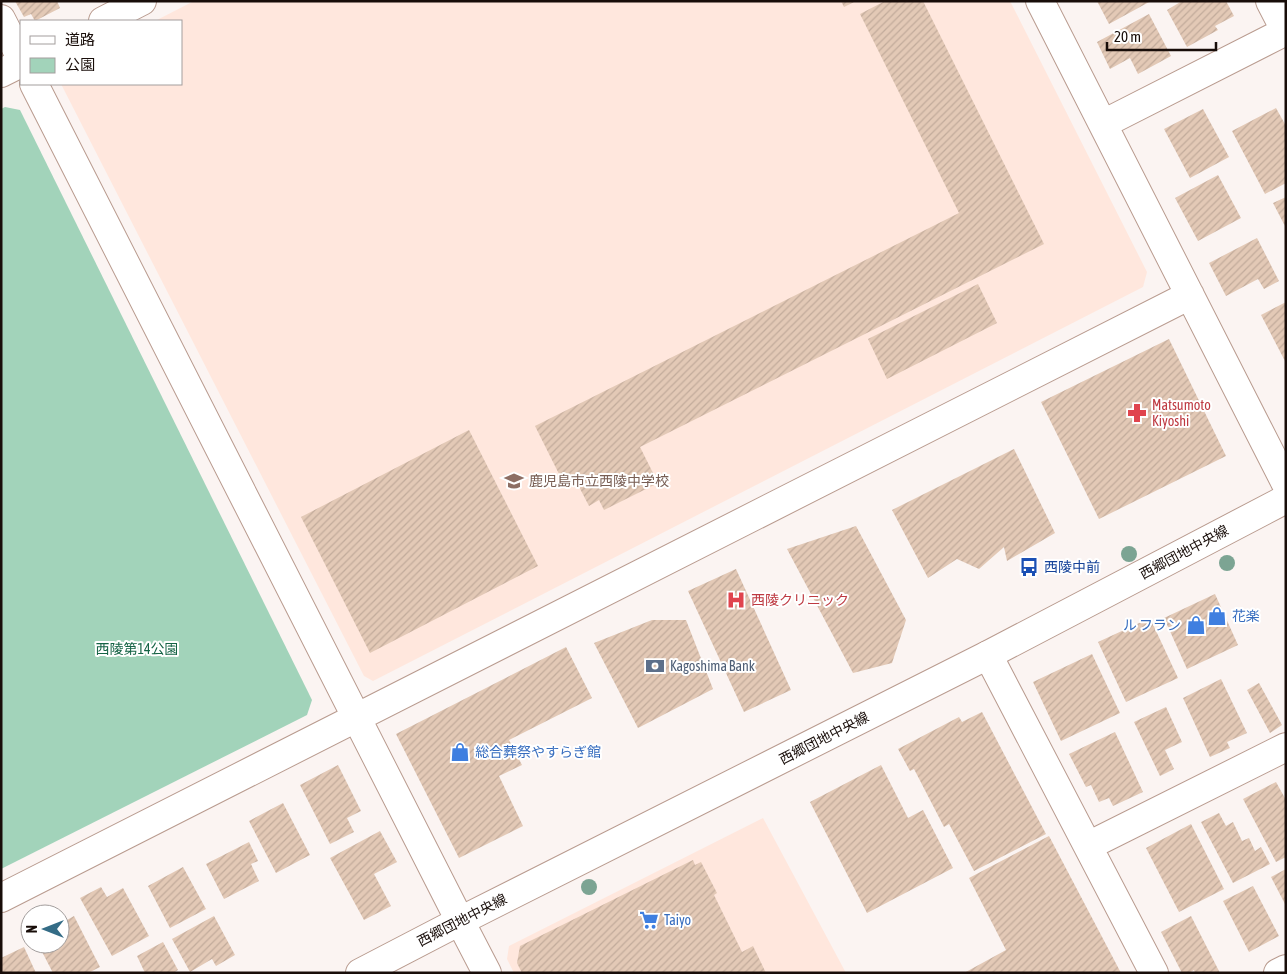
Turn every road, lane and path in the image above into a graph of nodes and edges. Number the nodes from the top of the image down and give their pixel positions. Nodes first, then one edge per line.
1 (142, 1) edge
2 (1040, 1) edge
3 (1270, 1) edge
4 (1, 18) edge
5 (105, 20) edge
6 (1286, 32) edge
7 (20, 56) edge
8 (20, 64) edge
9 (1, 73) edge
10 (35, 85) edge
11 (1103, 124) junction
12 (1190, 295) junction
13 (1286, 484) edge
14 (1286, 499) edge
15 (988, 655) junction
16 (357, 717) junction
17 (1286, 748) edge
18 (1088, 846) junction
19 (1, 898) edge
20 (460, 921) junction
21 (1286, 969) edge
22 (360, 973) edge
23 (487, 973) edge
24 (1154, 973) edge
25 (1278, 973) edge

1 - 5 street
2 - 11 street
3 - 6 street
4 - 7 street
6 - 11 street
8 - 9 street
10 - 16 street
11 - 12 street
12 - 13 street
12 - 16 street
14 - 15 street, 西郷団地中央線
15 - 18 street
15 - 20 street, 西郷団地中央線
16 - 19 street
16 - 20 street
17 - 18 street
18 - 24 street
20 - 22 street, 西郷団地中央線
20 - 23 street
21 - 25 street

